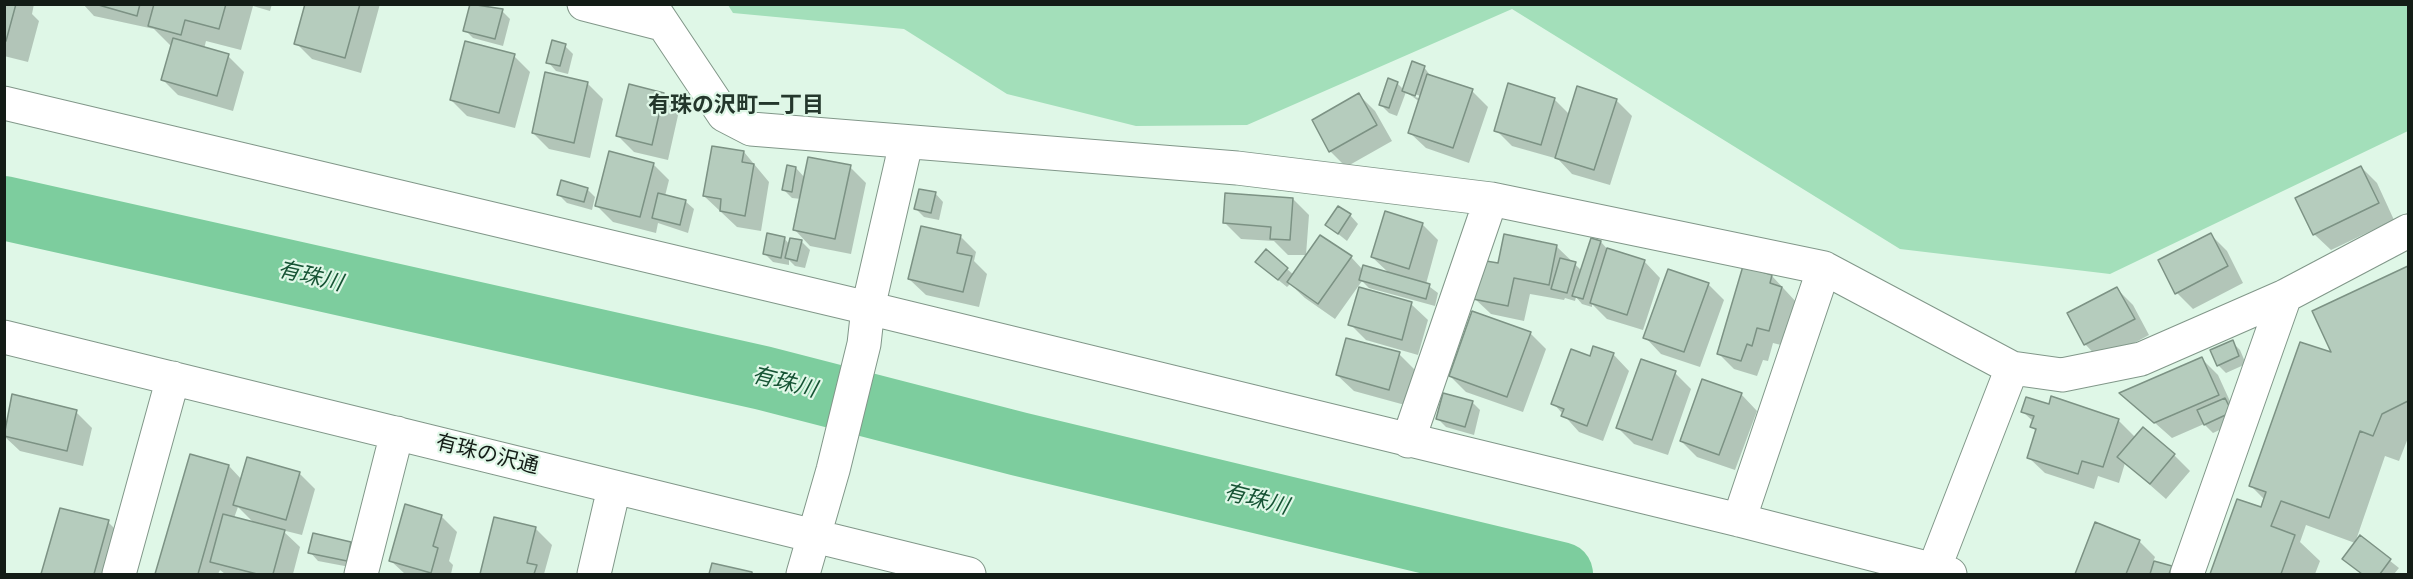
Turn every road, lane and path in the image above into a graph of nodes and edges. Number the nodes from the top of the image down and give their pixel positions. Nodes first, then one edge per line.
1 (584, 4) edge
2 (656, 14) edge
3 (4, 103) edge
4 (906, 143) junction
5 (1491, 200) junction
6 (2409, 231) edge
7 (1824, 268) junction
8 (2285, 296) junction
9 (868, 308) junction
10 (4, 337) edge
11 (2012, 368) junction
12 (173, 378) junction
13 (397, 433) junction
14 (1408, 441) junction
15 (614, 488) junction
16 (1739, 520) junction
17 (813, 536) junction
18 (1942, 572) edge
19 (118, 574) edge
20 (361, 574) edge
21 (594, 574) edge
22 (803, 574) edge
23 (969, 574) edge
24 (2187, 574) edge

1 - 2 street
2 - 4 street
3 - 9 street
4 - 5 street
4 - 9 street
5 - 7 street
5 - 14 street
6 - 8 street
7 - 11 street
7 - 16 street
8 - 11 street
8 - 24 street
9 - 14 street
9 - 17 street
10 - 12 street, 有珠の沢通
11 - 18 street
12 - 13 street, 有珠の沢通
12 - 19 street
13 - 15 street, 有珠の沢通
13 - 20 street
14 - 16 street
15 - 17 street, 有珠の沢通
15 - 21 street
16 - 18 street
17 - 22 street
17 - 23 street, 有珠の沢通

